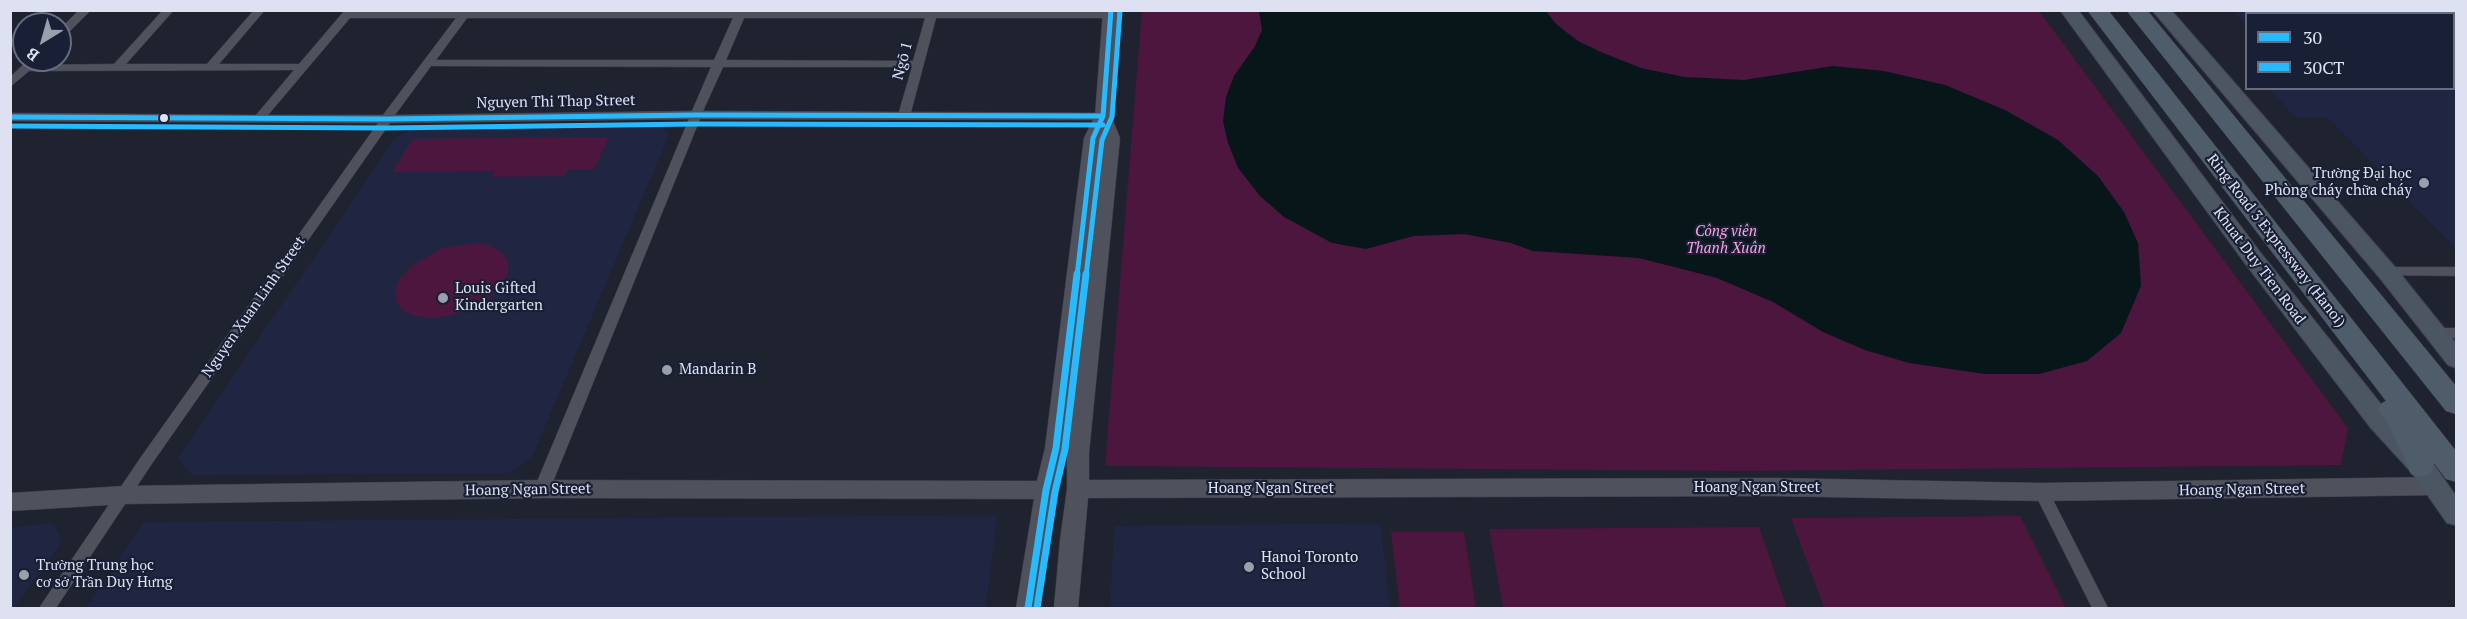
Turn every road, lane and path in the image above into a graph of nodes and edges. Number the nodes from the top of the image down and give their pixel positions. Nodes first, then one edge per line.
1 (86, 10) edge
2 (169, 10) edge
3 (260, 10) edge
4 (2069, 10) edge
5 (2083, 10) edge
6 (2097, 10) edge
7 (2136, 10) edge
8 (2150, 10) edge
9 (2161, 10) edge
10 (350, 13) edge
11 (465, 13) edge
12 (932, 13) edge
13 (1111, 13) edge
14 (741, 14) edge
15 (72, 23) edge
16 (428, 63) junction
17 (718, 64) junction
18 (918, 64) junction
19 (72, 66) edge
20 (303, 67) junction
21 (117, 68) junction
22 (210, 68) junction
23 (23, 72) edge
24 (10, 84) edge
25 (696, 115) junction
26 (904, 115) junction
27 (1102, 116) junction
28 (10, 117) edge
29 (259, 118) junction
30 (386, 119) junction
31 (2387, 272) junction
32 (2457, 272) edge
33 (2446, 333) edge
34 (2457, 359) edge
35 (2457, 381) edge
36 (2457, 404) edge
37 (2457, 471) edge
38 (2428, 476) junction
39 (542, 489) junction
40 (1046, 489) junction
41 (1078, 489) junction
42 (2042, 492) junction
43 (124, 495) junction
44 (10, 502) edge
45 (2457, 515) edge
46 (46, 609) edge
47 (1028, 609) edge
48 (1066, 609) edge
49 (2100, 609) edge

1 - 15 street
2 - 21 street
3 - 22 street
4 - 38 main road, Khuat Duy Tien Road
5 - 38 highway
6 - 37 highway, Ring Road 3 Expressway (Hanoi)
7 - 36 highway
8 - 35 highway
9 - 31 main road
10 - 11 street
10 - 20 street
11 - 14 street
11 - 16 street, Nguyen Xuan Linh Street
12 - 13 street
12 - 14 street
12 - 18 street, Ngõ 1
13 - 27 street
14 - 17 street
16 - 17 street
16 - 30 street, Nguyen Xuan Linh Street
17 - 18 street
17 - 25 street
18 - 26 street, Ngõ 1
19 - 21 street
20 - 22 street
20 - 29 street
21 - 22 street
23 - 24 street
25 - 26 street, Nguyen Thi Thap Street
25 - 30 street, Nguyen Thi Thap Street
25 - 39 street
26 - 27 street, Nguyen Thi Thap Street
27 - 40 street
27 - 41 street
28 - 29 street, Nguyen Thi Thap Street
29 - 30 street, Nguyen Thi Thap Street
30 - 43 street, Nguyen Xuan Linh Street
31 - 32 street
31 - 33 main road
33 - 34 main road
38 - 42 street, Hoang Ngan Street
38 - 45 main road, Khuat Duy Tien Road
39 - 40 street, Hoang Ngan Street
39 - 43 street, Hoang Ngan Street
40 - 47 street
41 - 42 street, Hoang Ngan Street
41 - 48 street
42 - 49 street
43 - 44 street, Hoang Ngan Street
43 - 46 street, Nguyen Xuan Linh Street

